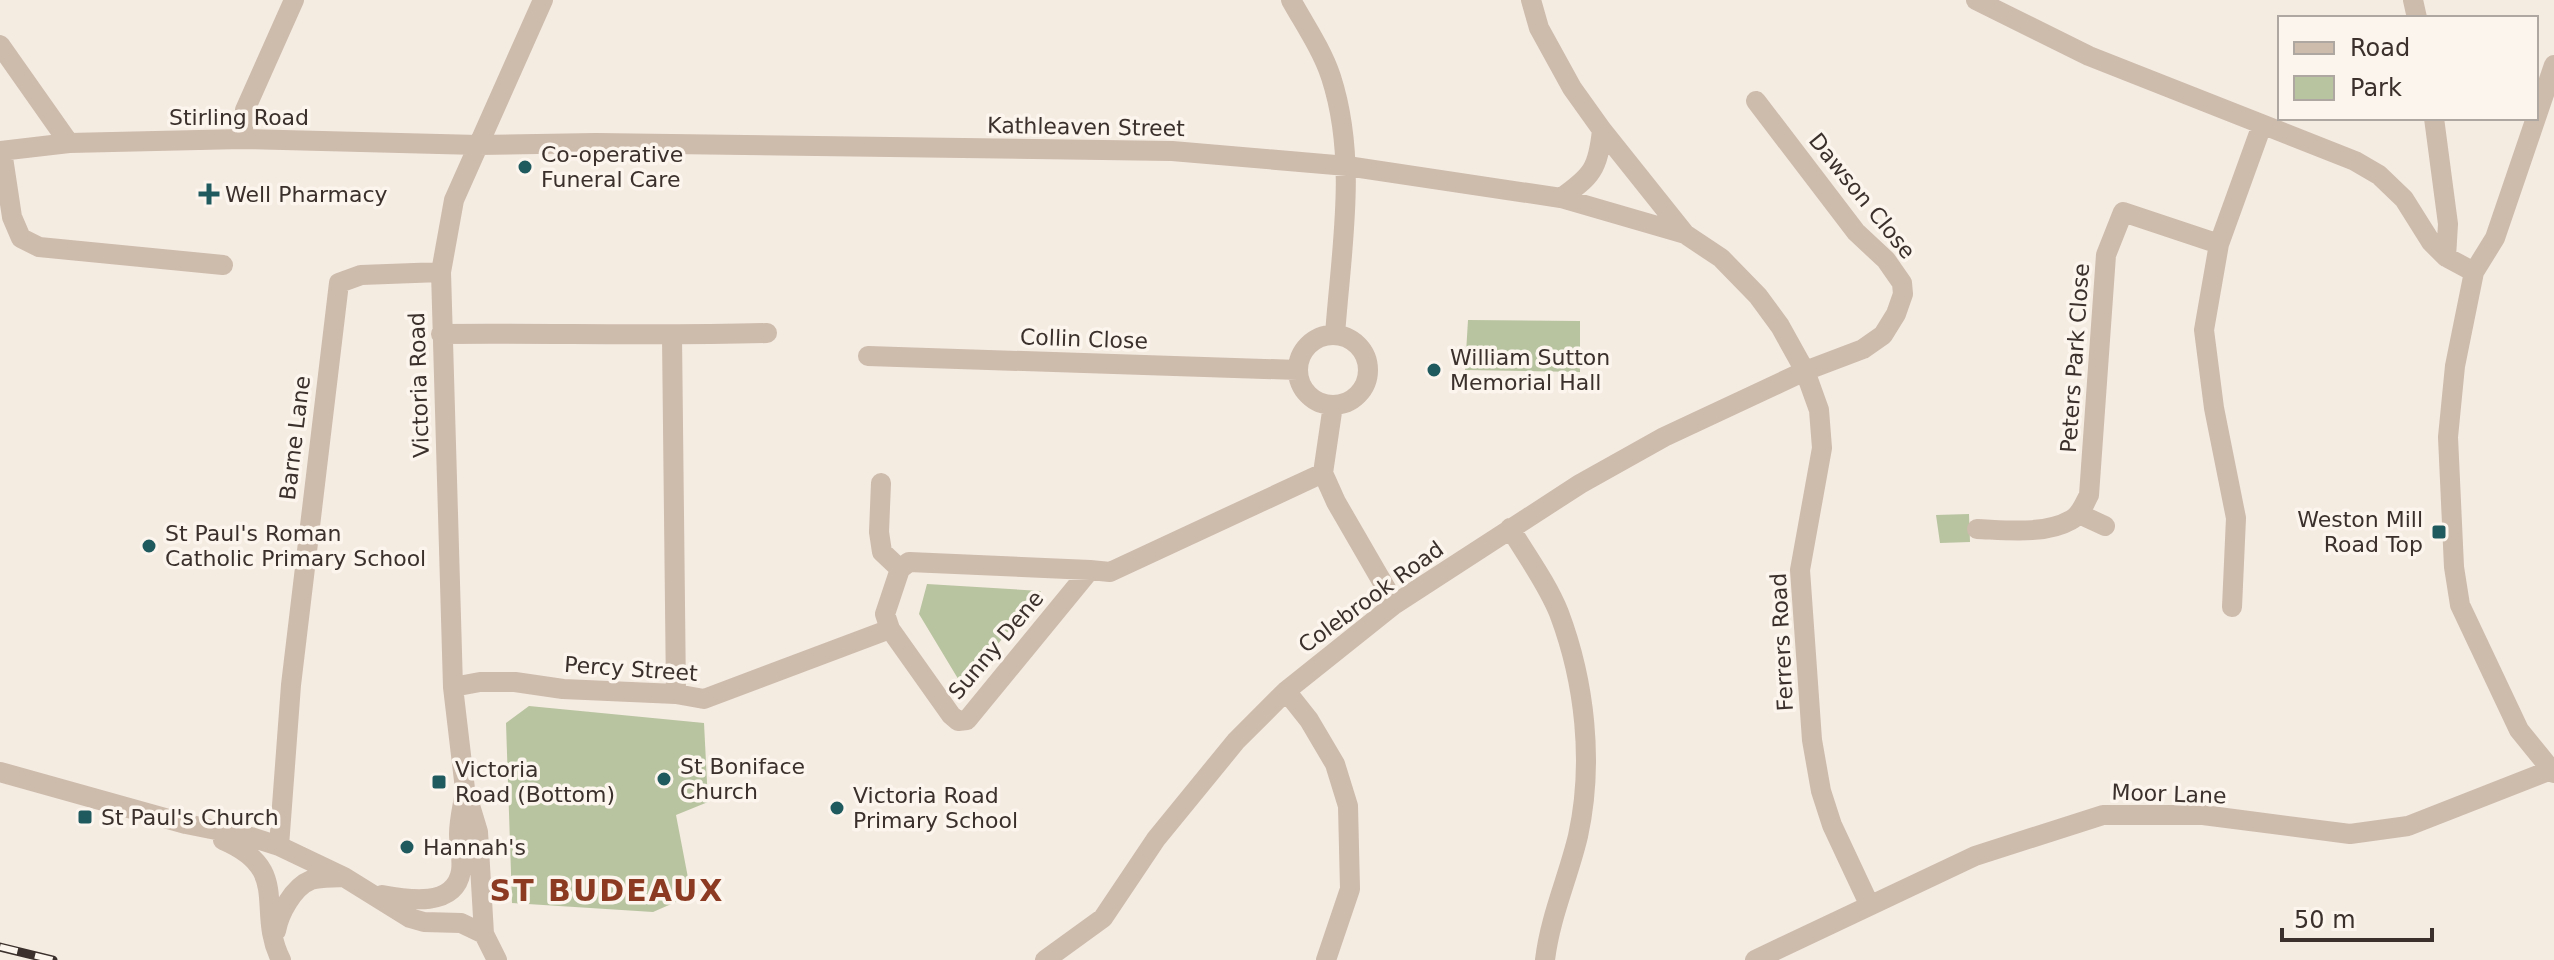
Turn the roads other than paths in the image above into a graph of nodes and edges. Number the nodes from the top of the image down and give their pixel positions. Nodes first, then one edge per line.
1 (294, 0) edge
2 (543, 0) edge
3 (1291, 0) edge
4 (1531, 0) edge
5 (1976, 0) edge
6 (0, 45) edge
7 (2554, 65) edge
8 (1756, 101) dead end
9 (2538, 112) edge
10 (2434, 120) edge
11 (2535, 120) edge
12 (2262, 125) junction
13 (1602, 130) junction
14 (242, 139) junction
15 (69, 143) junction
16 (478, 145) junction
17 (1, 151) edge
18 (1347, 166) junction
19 (1561, 198) junction
20 (1685, 234) junction
21 (2219, 244) junction
22 (2446, 257) junction
23 (213, 258) dead end
24 (441, 272) junction
25 (2474, 272) junction
26 (767, 333) dead end
27 (441, 334) junction
28 (1335, 335) junction
29 (672, 336) junction
30 (868, 356) dead end
31 (1298, 370) junction
32 (1805, 371) junction
33 (1333, 405) junction
34 (1323, 473) junction
35 (881, 483) dead end
36 (2079, 514) junction
37 (2105, 526) dead end
38 (1510, 528) junction
39 (1977, 529) dead end
40 (900, 569) junction
41 (1090, 570) junction
42 (1395, 604) junction
43 (2232, 607) dead end
44 (890, 629) junction
45 (453, 687) junction
46 (1286, 691) junction
47 (676, 694) junction
48 (2553, 771) edge
49 (0, 772) edge
50 (465, 789) junction
51 (186, 824) junction
52 (279, 846) junction
53 (344, 877) junction
54 (373, 893) junction
55 (1869, 904) junction
56 (484, 934) junction
57 (275, 939) junction
58 (281, 960) edge
59 (497, 960) edge
60 (1045, 960) edge
61 (1326, 960) edge
62 (1545, 960) edge
63 (1755, 960) edge

1 - 14 street
2 - 16 street, Victoria Road
3 - 18 street
4 - 13 street
5 - 12 street
6 - 15 street
7 - 9 street
8 - 32 street, Dawson Close
10 - 22 street
11 - 25 street
12 - 21 street
12 - 22 street
13 - 19 street
13 - 20 street
14 - 15 street, Stirling Road
14 - 16 street, Stirling Road
15 - 17 street, Stirling Road
16 - 18 street, Kathleaven Street
16 - 24 street, Victoria Road
17 - 23 street
18 - 19 street, Kathleaven Street
18 - 28 street
19 - 20 street, Kathleaven Street
20 - 32 street, Ferrers Road
21 - 36 street, Peters Park Close
21 - 43 street
22 - 25 street
24 - 27 street, Victoria Road
24 - 52 street, Barne Lane
25 - 48 street
26 - 29 street
27 - 29 street
27 - 45 street, Victoria Road
28 - 31 street
28 - 33 street
29 - 47 street
30 - 31 street, Collin Close
31 - 33 street
32 - 38 street, Colebrook Road
32 - 55 street, Ferrers Road
33 - 34 street
34 - 41 street, Sunny Dene
34 - 42 street
35 - 40 street
36 - 37 street
36 - 39 street
38 - 42 street, Colebrook Road
38 - 62 street
40 - 41 street, Sunny Dene
40 - 44 street
41 - 44 street, Sunny Dene
42 - 46 street, Colebrook Road
44 - 47 street, Percy Street
45 - 47 street, Percy Street
45 - 50 street, Victoria Road
46 - 60 street, Colebrook Road
46 - 61 street
48 - 55 street, Moor Lane
49 - 51 street
50 - 54 street, Victoria Road
50 - 56 street, Victoria Road
51 - 52 street
51 - 57 street
52 - 53 street
53 - 54 street
53 - 57 street
54 - 56 street
55 - 63 street, Moor Lane
56 - 59 street, Victoria Road
57 - 58 street

